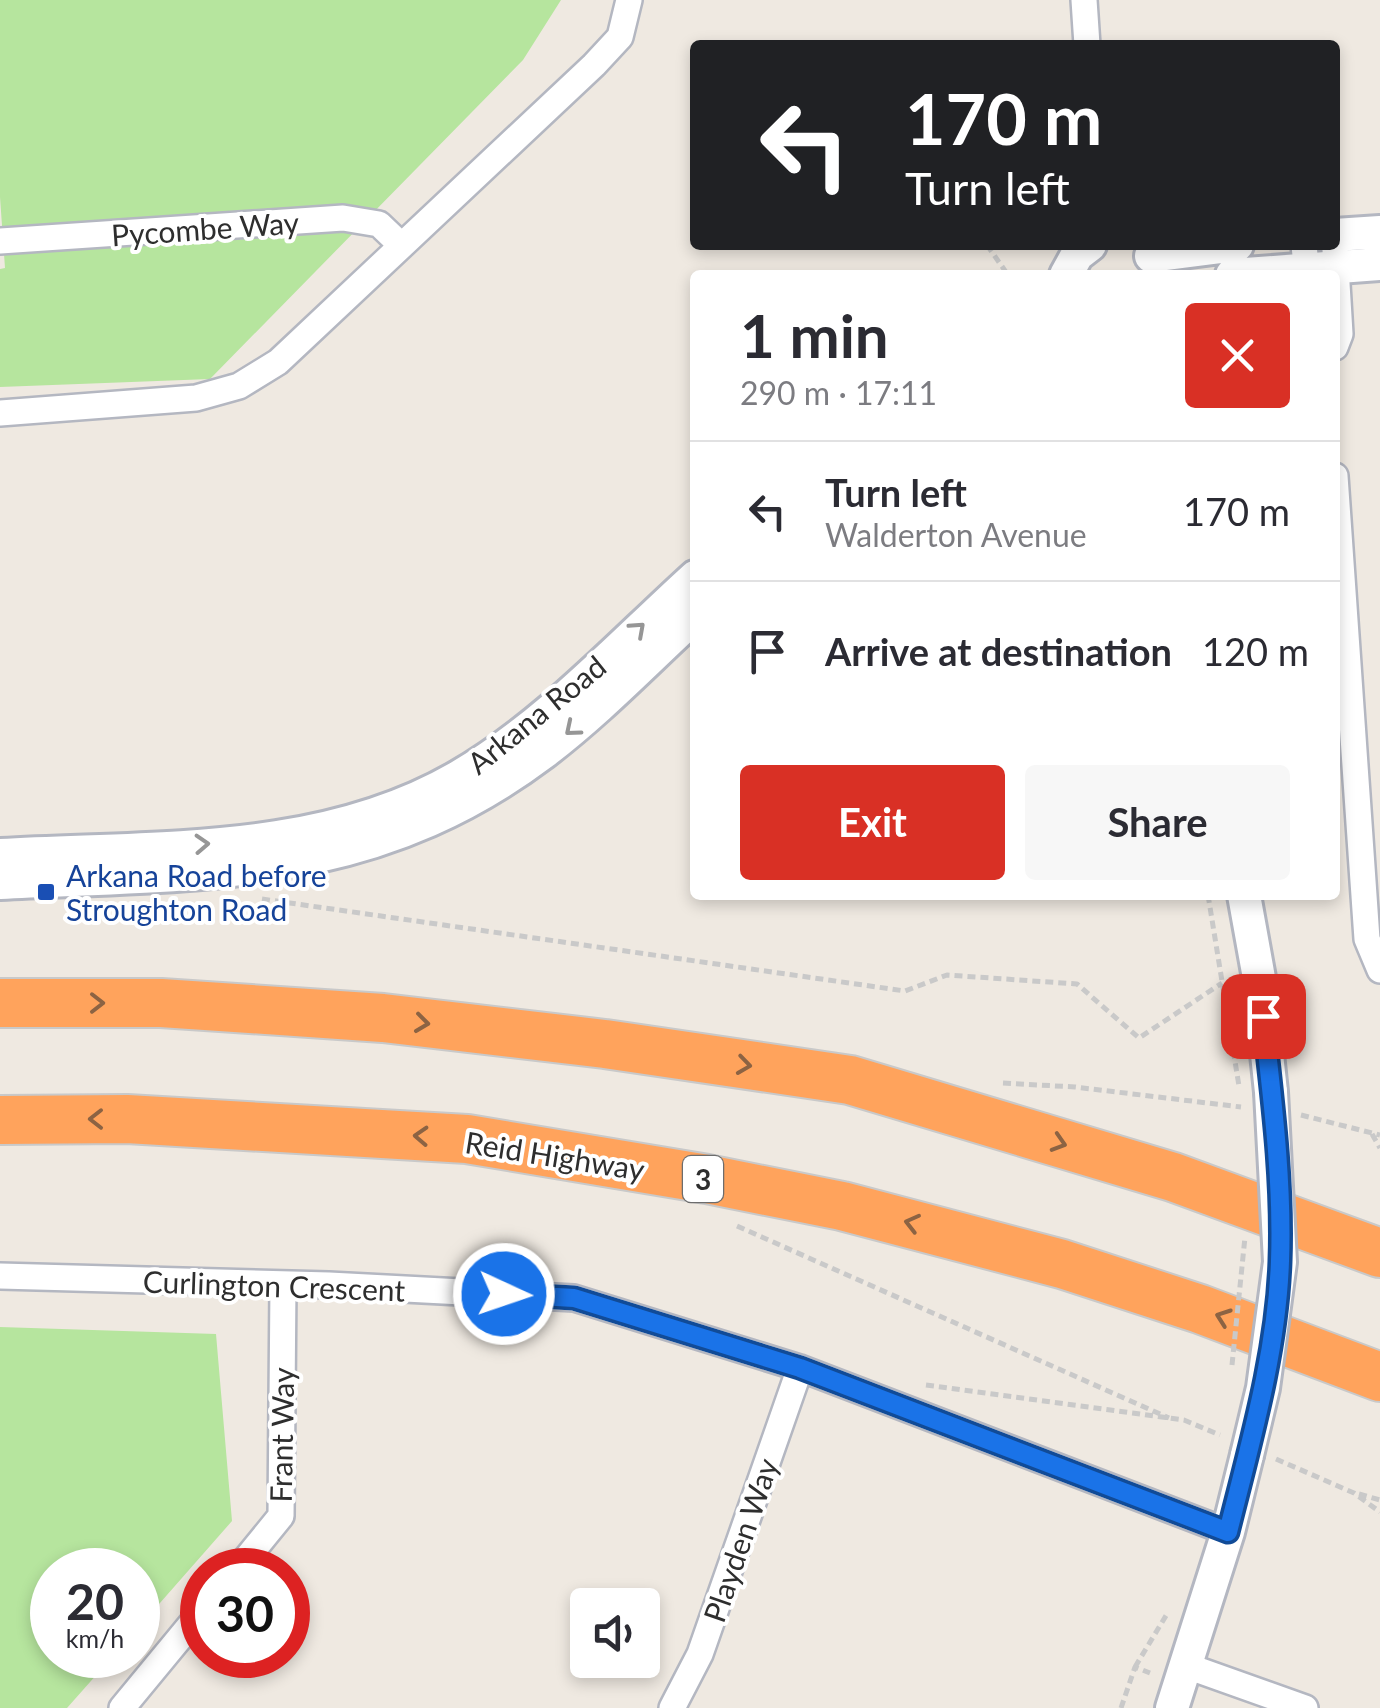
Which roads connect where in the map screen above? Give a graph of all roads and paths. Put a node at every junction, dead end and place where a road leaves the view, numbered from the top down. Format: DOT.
graph roads {
  1 [pos="630,0"];
  2 [pos="1084,0"];
  3 [pos="1087,40"];
  4 [pos="1380,232"];
  5 [pos="0,241"];
  6 [pos="401,245"];
  7 [pos="1340,248"];
  8 [pos="1084,250"];
  9 [pos="1203,250"];
  10 [pos="1320,256"];
  11 [pos="1149,258"];
  12 [pos="1380,264"];
  13 [pos="1069,270"];
  14 [pos="1255,270"];
  15 [pos="0,413"];
  16 [pos="1340,548"];
  17 [pos="690,581"];
  18 [pos="690,620"];
  19 [pos="0,855"];
  20 [pos="0,884"];
  21 [pos="259,899"];
  22 [pos="1209,900"];
  23 [pos="1245,900"];
  24 [pos="1380,970"];
  25 [pos="1222,983"];
  26 [pos="0,1003"];
  27 [pos="998,1083"];
  28 [pos="1272,1105"];
  29 [pos="0,1120"];
  30 [pos="1245,1120"];
  31 [pos="1372,1134"];
  32 [pos="1380,1135"];
  33 [pos="1380,1148"];
  34 [pos="732,1224"];
  35 [pos="1246,1224"];
  36 [pos="1380,1253"];
  37 [pos="0,1276"];
  38 [pos="283,1284"];
  39 [pos="800,1368"];
  40 [pos="1230,1377"];
  41 [pos="1380,1377"];
  42 [pos="887,1401"];
  43 [pos="1168,1418"];
  44 [pos="1220,1429"];
  45 [pos="1242,1450"];
  46 [pos="1354,1492"];
  47 [pos="1380,1500"];
  48 [pos="1380,1512"];
  49 [pos="1228,1532"];
  50 [pos="255,1548"];
  51 [pos="1174,1603"];
  52 [pos="180,1638"];
  53 [pos="1187,1666"];
  54 [pos="1136,1667"];
  55 [pos="122,1708"];
  56 [pos="672,1708"];
  57 [pos="1172,1708"];
  58 [pos="1305,1708"];
  1 -- 6 [label="street"];
  2 -- 3 [label="street"];
  4 -- 7 [label="street"];
  5 -- 6 [label="street, Pycombe Way"];
  6 -- 15 [label="street"];
  8 -- 13 [label="street"];
  9 -- 11 [label="street"];
  10 -- 12 [label="street"];
  10 -- 14 [label="street"];
  16 -- 24 [label="street"];
  19 -- 17 [label="street, Arkana Road, one-way"];
  18 -- 20 [label="street, Arkana Road, one-way"];
  21 -- 25 [label="path"];
  22 -- 25 [label="path"];
  23 -- 28 [label="street"];
  25 -- 30 [label="path, bridge"];
  26 -- 36 [label="highway, one-way"];
  27 -- 28 [label="path"];
  28 -- 31 [label="path"];
  28 -- 45 [label="street, bridge"];
  41 -- 29 [label="highway, Reid Highway / 3, one-way"];
  31 -- 32 [label="path"];
  31 -- 33 [label="path"];
  34 -- 43 [label="path"];
  35 -- 40 [label="path, bridge"];
  37 -- 38 [label="street, Curlington Crescent"];
  38 -- 39 [label="street, Curlington Crescent"];
  38 -- 50 [label="street, Frant Way"];
  39 -- 42 [label="street, Curlington Crescent"];
  39 -- 56 [label="street, Playden Way"];
  42 -- 43 [label="path"];
  42 -- 49 [label="street, Curlington Crescent"];
  43 -- 45 [label="path"];
  44 -- 45 [label="path"];
  45 -- 46 [label="path"];
  45 -- 49 [label="street"];
  46 -- 47 [label="path"];
  46 -- 48 [label="path"];
  49 -- 53 [label="street"];
  51 -- 54 [label="path"];
  52 -- 55 [label="street"];
  53 -- 57 [label="street"];
  53 -- 58 [label="street"];
}
